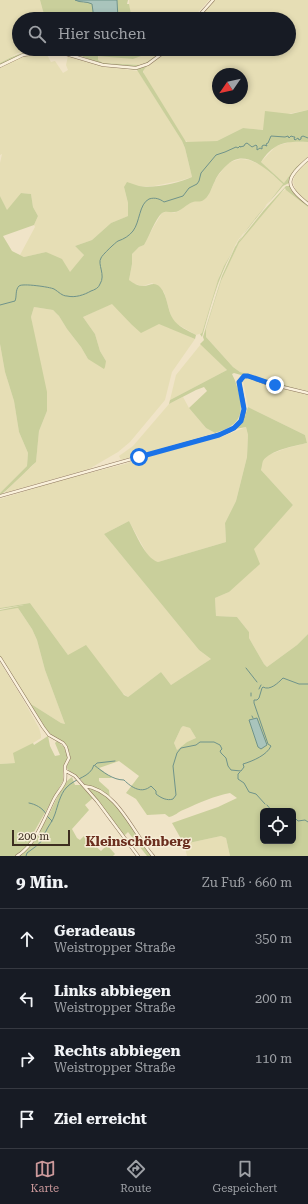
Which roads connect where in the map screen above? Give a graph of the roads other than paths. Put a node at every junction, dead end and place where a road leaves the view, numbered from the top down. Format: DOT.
graph roads {
  1 [pos="213,0"];
  2 [pos="202,12"];
  3 [pos="21,56"];
  4 [pos="73,56"];
  5 [pos="159,56"];
  6 [pos="0,66"];
  7 [pos="308,159"];
  8 [pos="308,204"];
  9 [pos="308,392"];
  10 [pos="0,496"];
  11 [pos="0,658"];
  12 [pos="66,771"];
  13 [pos="74,776"];
  14 [pos="65,780"];
  15 [pos="84,786"];
  16 [pos="17,856"];
  17 [pos="138,856"];
  18 [pos="152,856"];
  1 -- 2 [label="street"];
  3 -- 6 [label="street"];
  4 -- 5 [label="street"];
  7 -- 8 [label="street"];
  9 -- 10 [label="street"];
  11 -- 12 [label="street"];
  12 -- 13 [label="street"];
  12 -- 14 [label="street"];
  13 -- 14 [label="street"];
  13 -- 15 [label="street"];
  14 -- 16 [label="street"];
  15 -- 17 [label="street"];
  15 -- 18 [label="street"];
}
